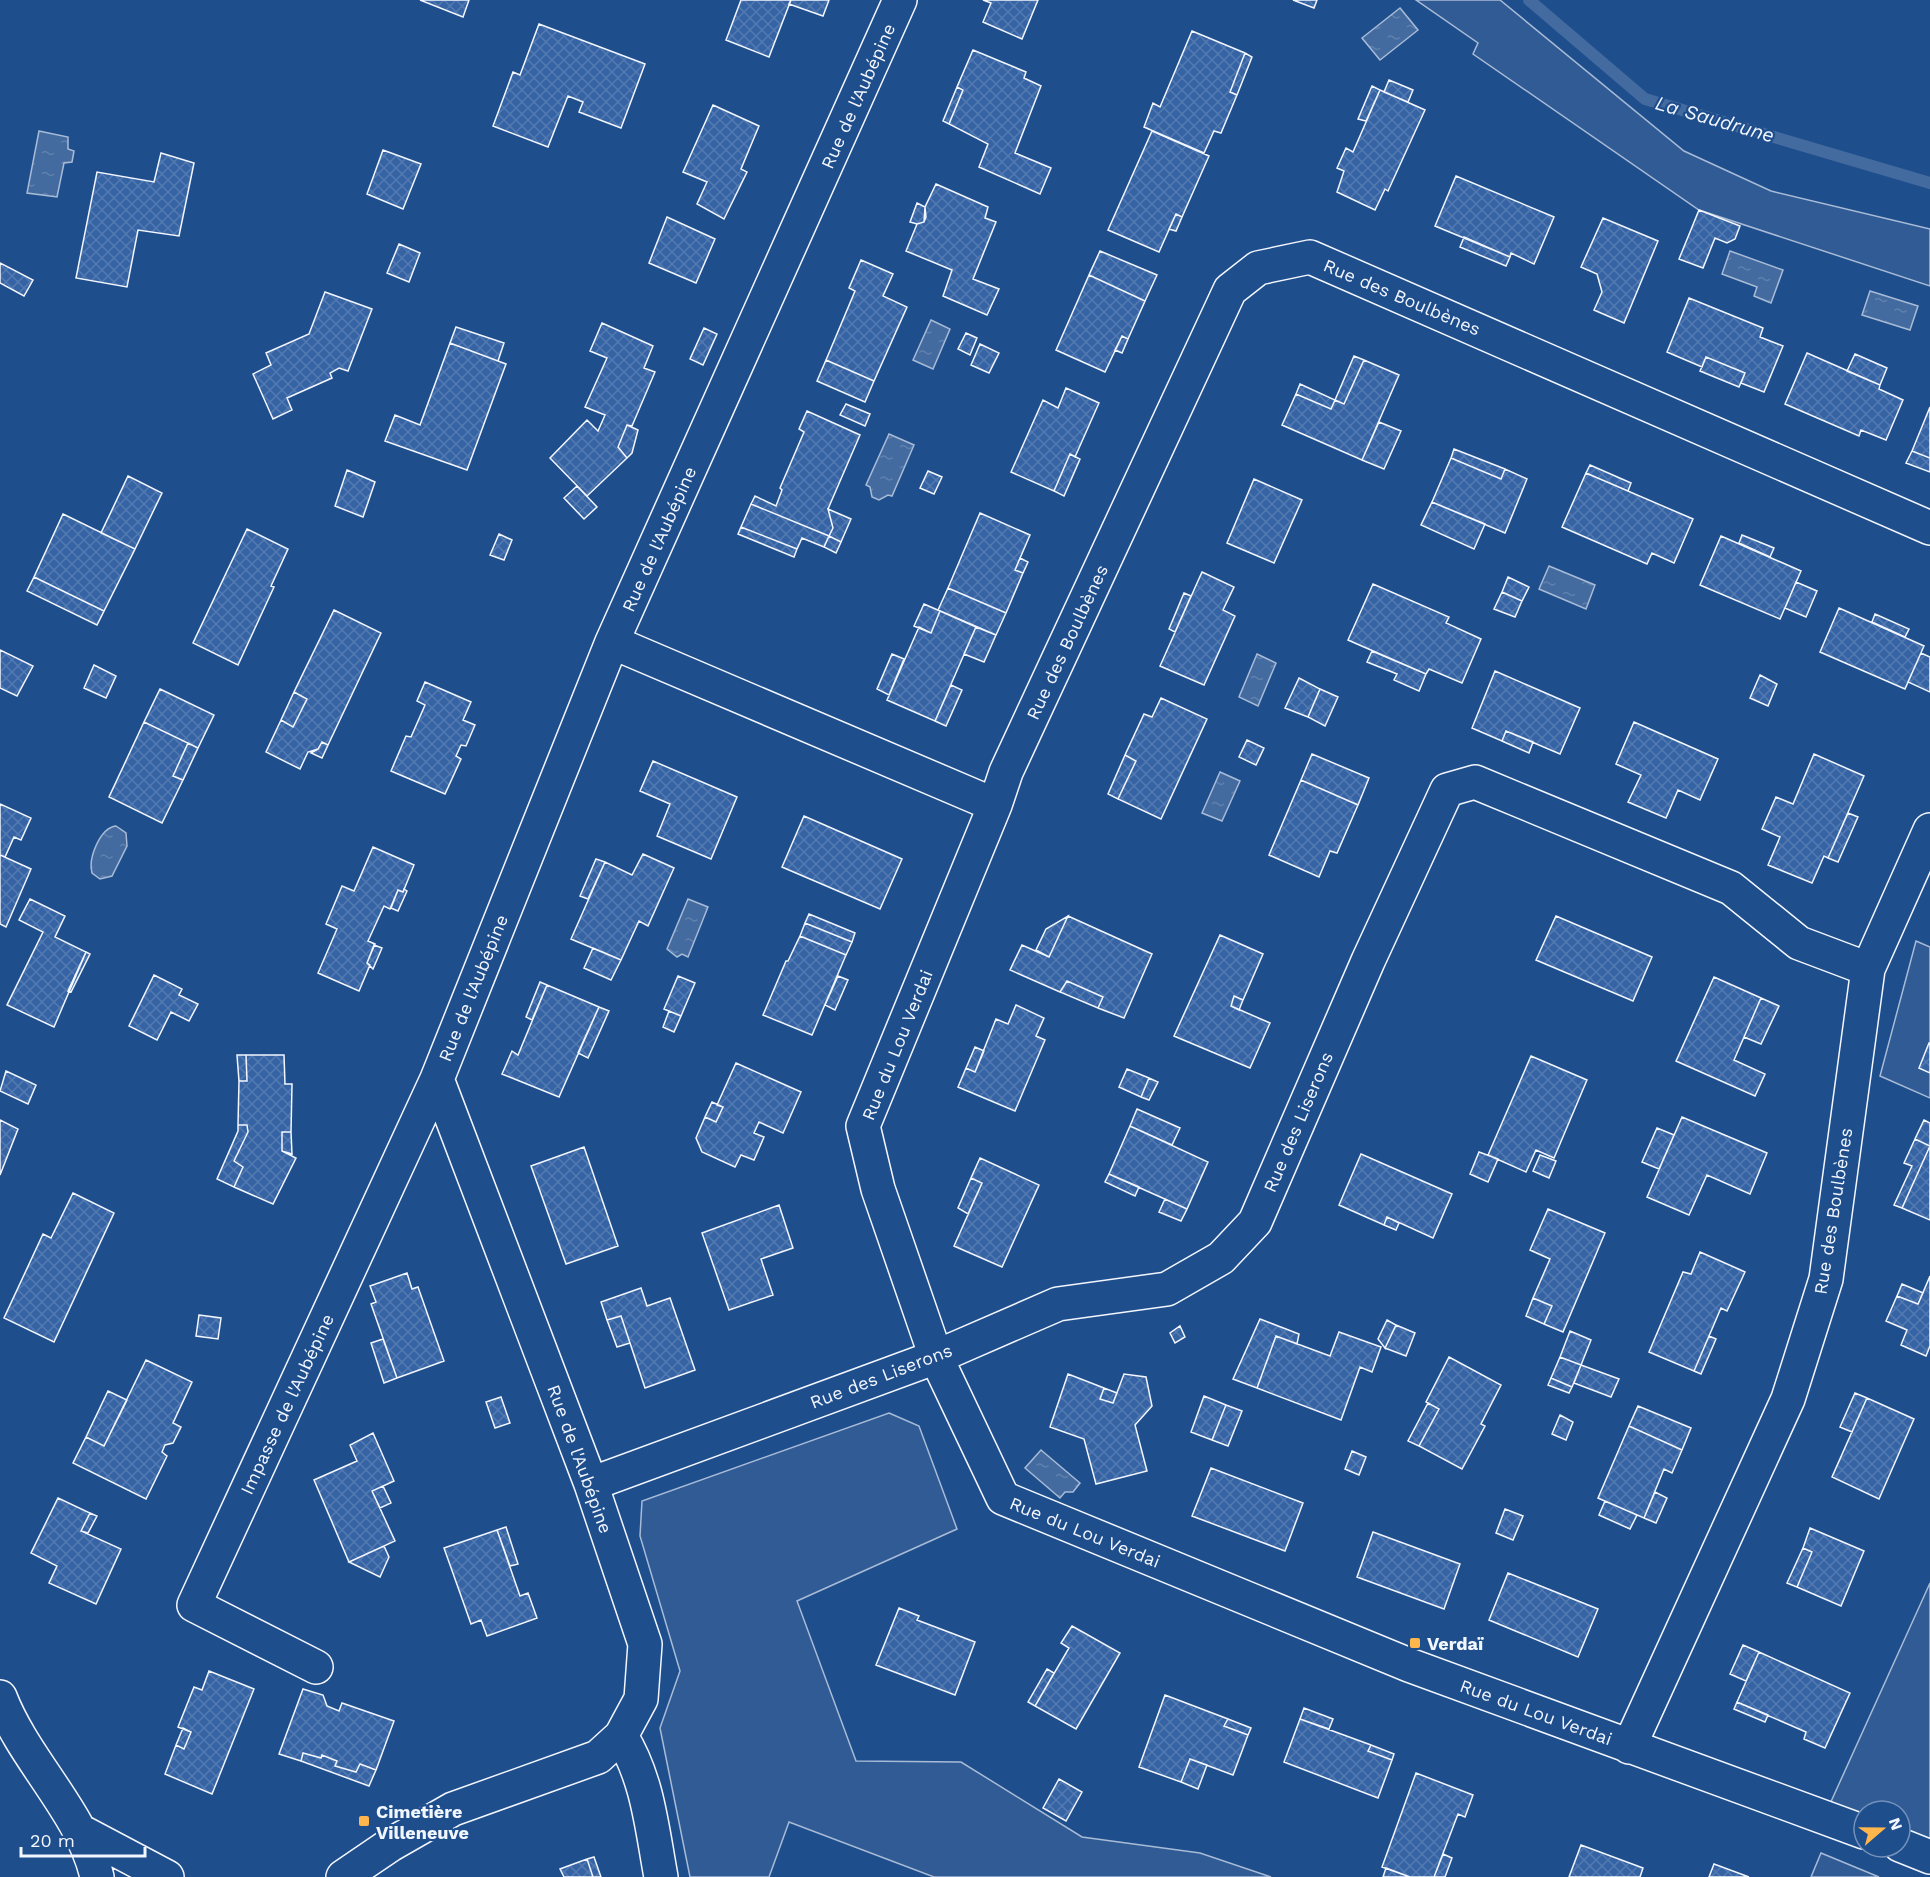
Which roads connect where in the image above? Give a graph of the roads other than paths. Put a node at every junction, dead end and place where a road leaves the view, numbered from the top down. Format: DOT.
graph roads {
  1 [pos="900,0"];
  2 [pos="1930,528"];
  3 [pos="612,642"];
  4 [pos="1006,772"];
  5 [pos="995,805"];
  6 [pos="1930,830"];
  7 [pos="1868,969"];
  8 [pos="437,1079"];
  9 [pos="936,1357"];
  10 [pos="591,1484"];
  11 [pos="315,1667"];
  12 [pos="0,1697"];
  13 [pos="621,1736"];
  14 [pos="1629,1747"];
  15 [pos="1852,1828"];
  16 [pos="82,1832"];
  17 [pos="97,1877"];
  18 [pos="167,1877"];
  19 [pos="343,1877"];
  20 [pos="661,1877"];
  1 -- 3 [label="street, Rue de l'Aubépine"];
  2 -- 4 [label="street, Rue des Boulbènes"];
  3 -- 5 [label="street"];
  3 -- 8 [label="street, Rue de l'Aubépine"];
  4 -- 5 [label="street, Rue du Lou Verdai"];
  5 -- 9 [label="street, Rue du Lou Verdai"];
  6 -- 7 [label="street, Rue des Boulbènes"];
  7 -- 9 [label="street, Rue des Liserons"];
  7 -- 14 [label="street, Rue des Boulbènes"];
  8 -- 10 [label="street, Rue de l'Aubépine"];
  8 -- 11 [label="street, Impasse de l'Aubépine"];
  9 -- 10 [label="street, Rue des Liserons"];
  9 -- 14 [label="street, Rue du Lou Verdai"];
  10 -- 13 [label="street, Rue de l'Aubépine"];
  12 -- 16 [label="street"];
  13 -- 19 [label="street, Rue de l'Aubépine"];
  13 -- 20 [label="street"];
  14 -- 15 [label="street, Rue du Lou Verdai"];
  16 -- 17 [label="street"];
  16 -- 18 [label="street"];
}
